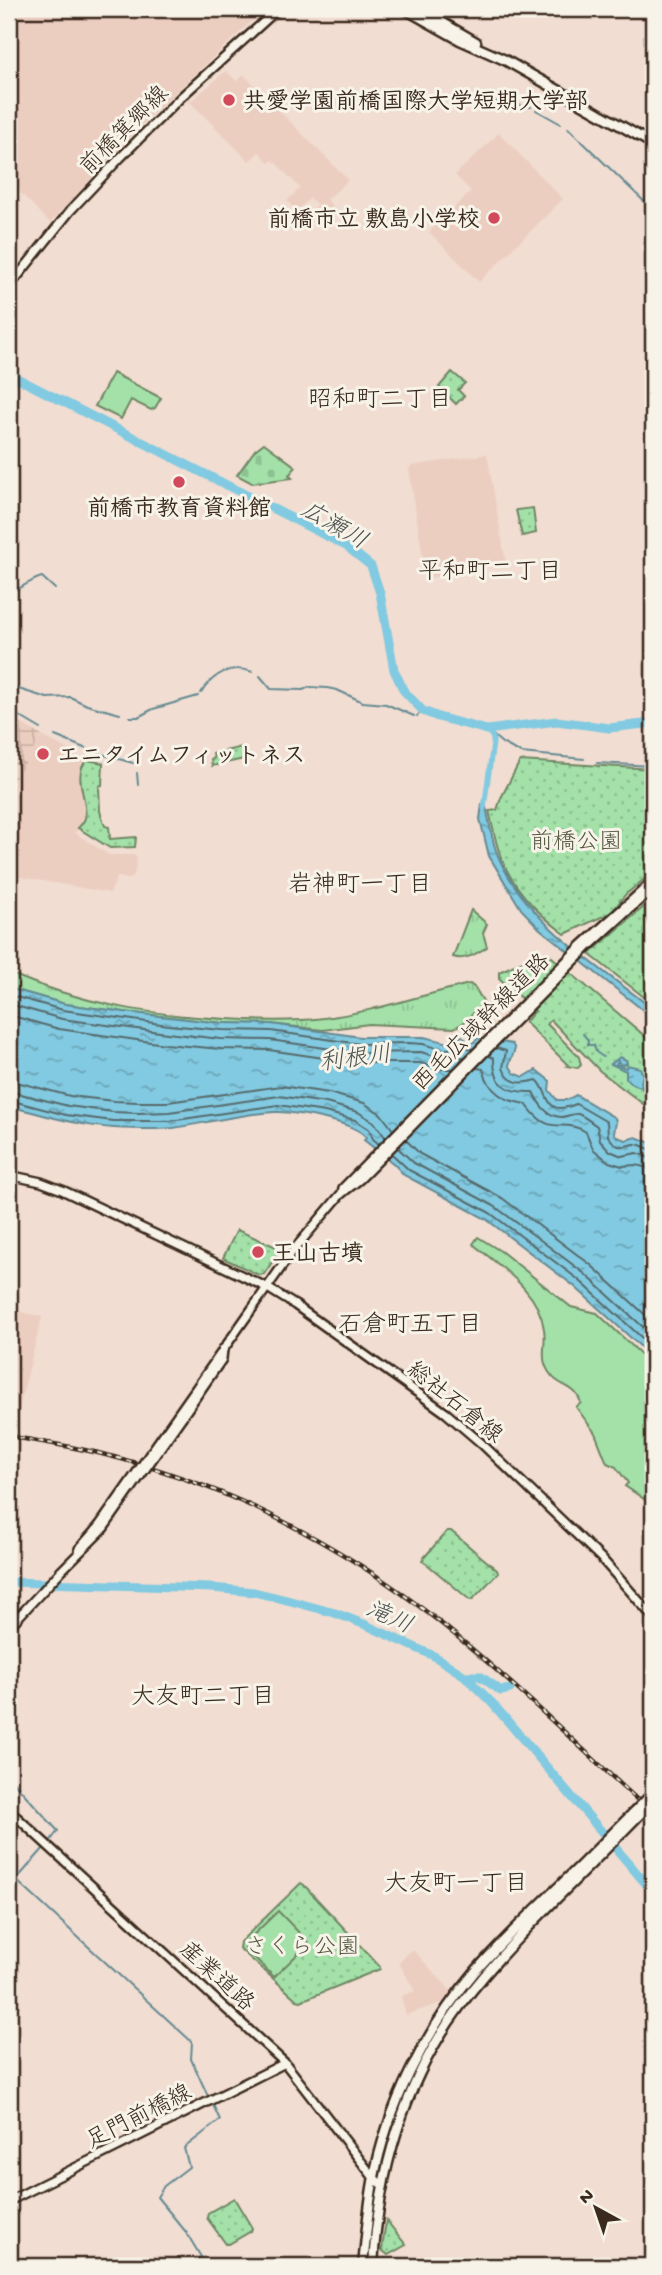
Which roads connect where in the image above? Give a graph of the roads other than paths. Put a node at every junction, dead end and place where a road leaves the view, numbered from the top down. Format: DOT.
graph roads {
  1 [pos="278,9"];
  2 [pos="405,9"];
  3 [pos="419,9"];
  4 [pos="499,57"];
  5 [pos="653,144"];
  6 [pos="9,288"];
  7 [pos="653,881"];
  8 [pos="653,888"];
  9 [pos="9,1175"];
  10 [pos="358,1177"];
  11 [pos="266,1287"];
  12 [pos="653,1617"];
  13 [pos="9,1628"];
  14 [pos="653,1796"];
  15 [pos="9,1810"];
  16 [pos="589,1862"];
  17 [pos="285,2063"];
  18 [pos="374,2178"];
  19 [pos="382,2185"];
  20 [pos="9,2201"];
  21 [pos="363,2266"];
  22 [pos="373,2266"];
  1 -- 6 [label="main road, 前橋箕郷線"];
  2 -- 4 [label="highway"];
  3 -- 4 [label="highway"];
  4 -- 5 [label="highway"];
  7 -- 10 [label="main road, 西毛広域幹線道路"];
  8 -- 10 [label="main road, 西毛広域幹線道路"];
  9 -- 11 [label="main road, 総社石倉線"];
  10 -- 11 [label="main road, 西毛広域幹線道路"];
  11 -- 12 [label="main road, 総社石倉線"];
  11 -- 13 [label="main road, 西毛広域幹線道路, bridge"];
  14 -- 16 [label="highway, bridge"];
  15 -- 17 [label="main road, 産業道路"];
  16 -- 18 [label="highway"];
  16 -- 19 [label="highway"];
  17 -- 18 [label="main road, 産業道路"];
  17 -- 20 [label="main road, 足門前橋線"];
  18 -- 19 [label="main road, 産業道路"];
  18 -- 21 [label="highway"];
  19 -- 22 [label="highway"];
}
